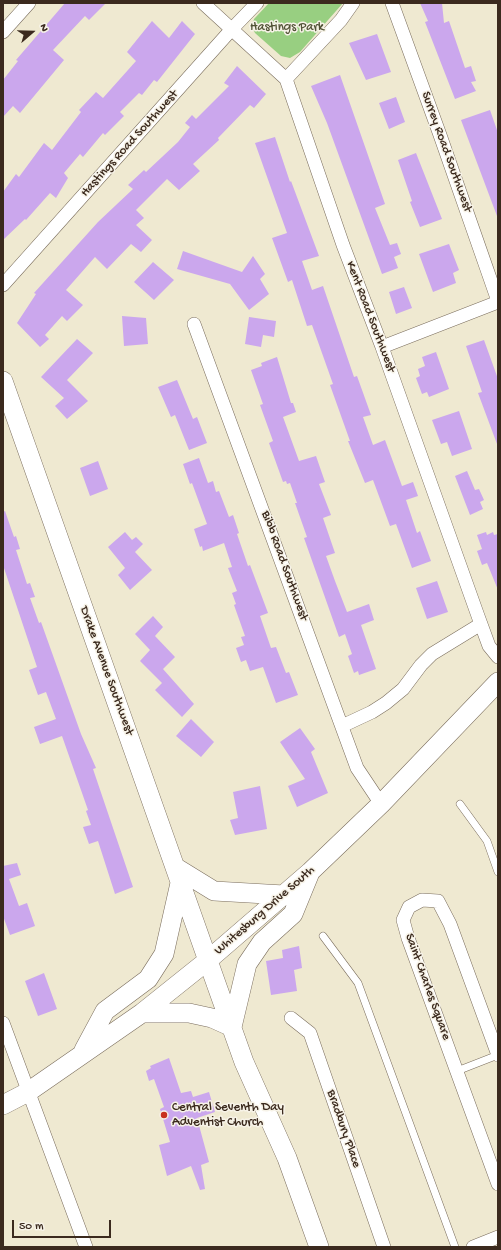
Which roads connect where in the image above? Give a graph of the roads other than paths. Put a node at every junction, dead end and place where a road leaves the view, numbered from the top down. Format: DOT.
graph roads {
  1 [pos="29,3"];
  2 [pos="203,3"];
  3 [pos="258,3"];
  4 [pos="353,3"];
  5 [pos="392,3"];
  6 [pos="231,30"];
  7 [pos="3,32"];
  8 [pos="286,79"];
  9 [pos="3,285"];
  10 [pos="498,301"];
  11 [pos="194,324"];
  12 [pos="382,347"];
  13 [pos="3,381"];
  14 [pos="481,624"];
  15 [pos="498,657"];
  16 [pos="498,682"];
  17 [pos="342,726"];
  18 [pos="381,804"];
  19 [pos="460,804"];
  20 [pos="310,872"];
  21 [pos="498,872"];
  22 [pos="178,875"];
  23 [pos="284,895"];
  24 [pos="322,936"];
  25 [pos="207,961"];
  26 [pos="142,1012"];
  27 [pos="291,1018"];
  28 [pos="3,1023"];
  29 [pos="232,1027"];
  30 [pos="82,1052"];
  31 [pos="498,1055"];
  32 [pos="457,1072"];
  33 [pos="28,1092"];
  34 [pos="3,1105"];
  35 [pos="498,1184"];
  36 [pos="498,1237"];
  37 [pos="86,1247"];
  38 [pos="320,1247"];
  39 [pos="384,1247"];
  40 [pos="455,1247"];
  41 [pos="473,1247"];
  1 -- 7 [label="street"];
  2 -- 6 [label="street, Kent Road Southwest"];
  3 -- 6 [label="street, Hastings Road Southwest"];
  4 -- 8 [label="street"];
  5 -- 10 [label="street, Surrey Road Southwest"];
  6 -- 8 [label="street, Kent Road Southwest"];
  6 -- 9 [label="street, Hastings Road Southwest"];
  8 -- 12 [label="street, Kent Road Southwest"];
  10 -- 12 [label="street"];
  11 -- 17 [label="street, Bibb Road Southwest"];
  12 -- 14 [label="street, Kent Road Southwest"];
  13 -- 22 [label="main road, Drake Avenue Southwest"];
  14 -- 15 [label="street, Kent Road Southwest"];
  14 -- 17 [label="street"];
  16 -- 18 [label="main road, Whitesburg Drive South"];
  17 -- 18 [label="street, Bibb Road Southwest"];
  18 -- 20 [label="main road, Whitesburg Drive South"];
  19 -- 21 [label="lane"];
  20 -- 23 [label="main road, Whitesburg Drive South"];
  20 -- 29 [label="main road"];
  22 -- 23 [label="main road"];
  22 -- 25 [label="main road, Drake Avenue Southwest"];
  22 -- 30 [label="main road"];
  23 -- 25 [label="main road, Whitesburg Drive South"];
  24 -- 40 [label="lane"];
  25 -- 26 [label="main road, Whitesburg Drive South"];
  25 -- 29 [label="main road, Drake Avenue Southwest"];
  26 -- 29 [label="main road"];
  26 -- 30 [label="main road, Whitesburg Drive South"];
  27 -- 39 [label="street, Bradbury Place"];
  28 -- 33 [label="street"];
  29 -- 38 [label="main road, Drake Avenue Southwest"];
  30 -- 33 [label="main road, Whitesburg Drive South"];
  31 -- 32 [label="lane"];
  31 -- 32 [label="street, Saint Charles Square"];
  32 -- 35 [label="street, Saint Charles Square"];
  33 -- 34 [label="main road, Whitesburg Drive South"];
  33 -- 37 [label="street"];
  36 -- 41 [label="street"];
}
